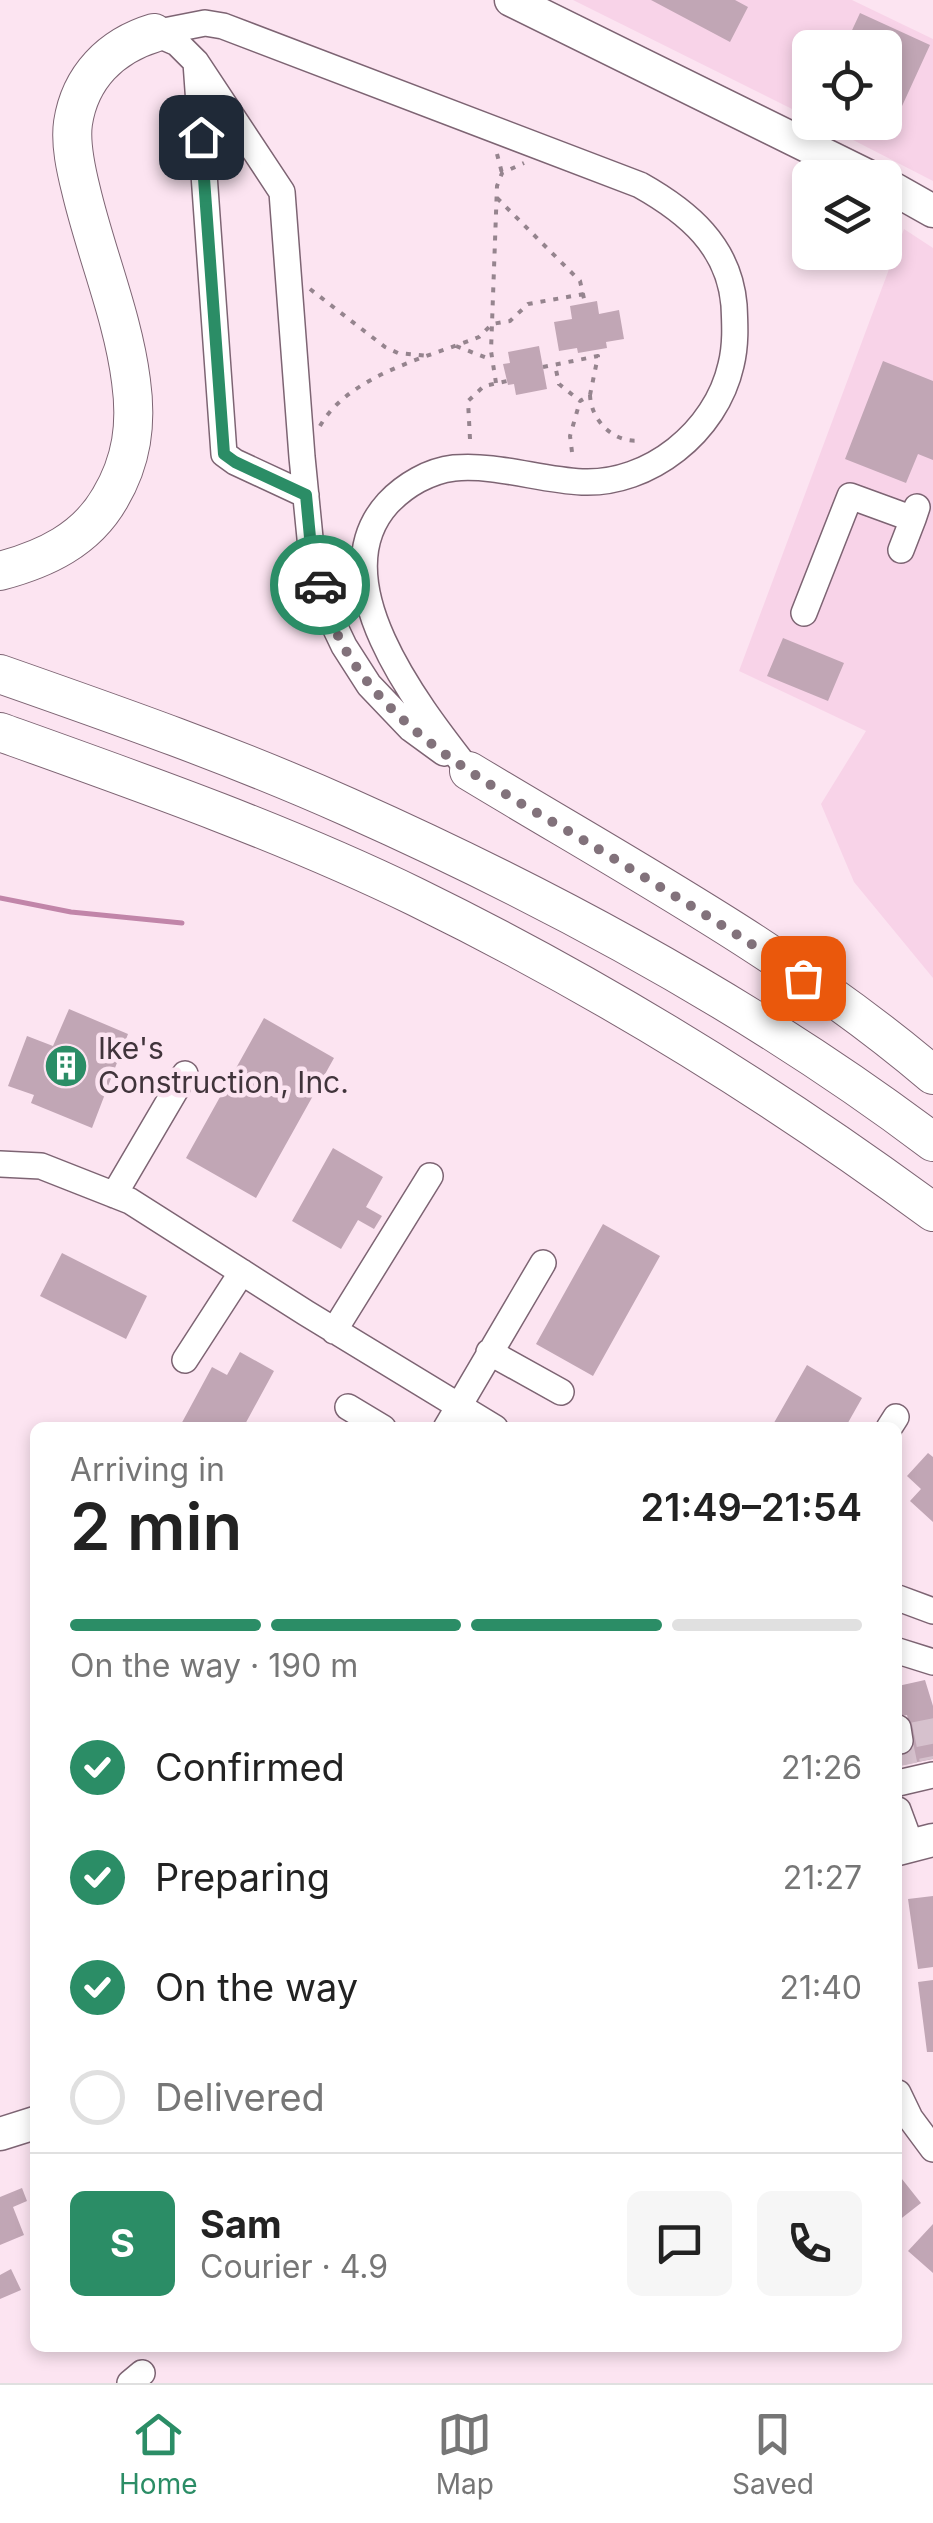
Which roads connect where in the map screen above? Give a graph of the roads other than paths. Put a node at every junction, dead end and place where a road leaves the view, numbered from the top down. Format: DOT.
graph roads {
  1 [pos="525,4"];
  2 [pos="154,33"];
  3 [pos="196,62"];
  4 [pos="836,160"];
  5 [pos="902,194"];
  6 [pos="933,211"];
  7 [pos="306,495"];
  8 [pos="901,550"];
  9 [pos="0,571"];
  10 [pos="804,614"];
  11 [pos="0,674"];
  12 [pos="0,732"];
  13 [pos="469,771"];
  14 [pos="185,1074"];
  15 [pos="933,1075"];
  16 [pos="933,1142"];
  17 [pos="0,1164"];
  18 [pos="430,1176"];
  19 [pos="114,1194"];
  20 [pos="933,1212"];
  21 [pos="543,1263"];
  22 [pos="242,1272"];
  23 [pos="334,1331"];
  24 [pos="488,1352"];
  25 [pos="185,1360"];
  26 [pos="562,1392"];
  27 [pos="348,1407"];
  28 [pos="452,1417"];
  29 [pos="373,1422"];
  30 [pos="902,1600"];
  31 [pos="933,1612"];
  32 [pos="902,1652"];
  33 [pos="933,1662"];
  34 [pos="902,1750"];
  35 [pos="933,1776"];
  36 [pos="902,1819"];
  37 [pos="914,1845"];
  38 [pos="902,2101"];
  39 [pos="30,2125"];
  40 [pos="0,2134"];
  41 [pos="933,2149"];
  1 -- 4 [label="main road"];
  2 -- 3 [label="street"];
  2 -- 9 [label="highway"];
  2 -- 13 [label="street"];
  3 -- 7 [label="street"];
  3 -- 7 [label="street"];
  5 -- 6 [label="main road"];
  7 -- 13 [label="street"];
  8 -- 10 [label="street"];
  11 -- 16 [label="highway"];
  12 -- 20 [label="highway"];
  13 -- 15 [label="highway"];
  14 -- 19 [label="street"];
  17 -- 19 [label="street"];
  18 -- 23 [label="street"];
  19 -- 22 [label="street"];
  21 -- 24 [label="street"];
  22 -- 23 [label="street"];
  22 -- 25 [label="street"];
  23 -- 28 [label="street"];
  24 -- 26 [label="street"];
  24 -- 28 [label="street"];
  27 -- 29 [label="street"];
  30 -- 31 [label="street"];
  32 -- 33 [label="street"];
  34 -- 35 [label="street"];
  36 -- 37 [label="street"];
  38 -- 41 [label="street"];
  39 -- 40 [label="main road"];
}
